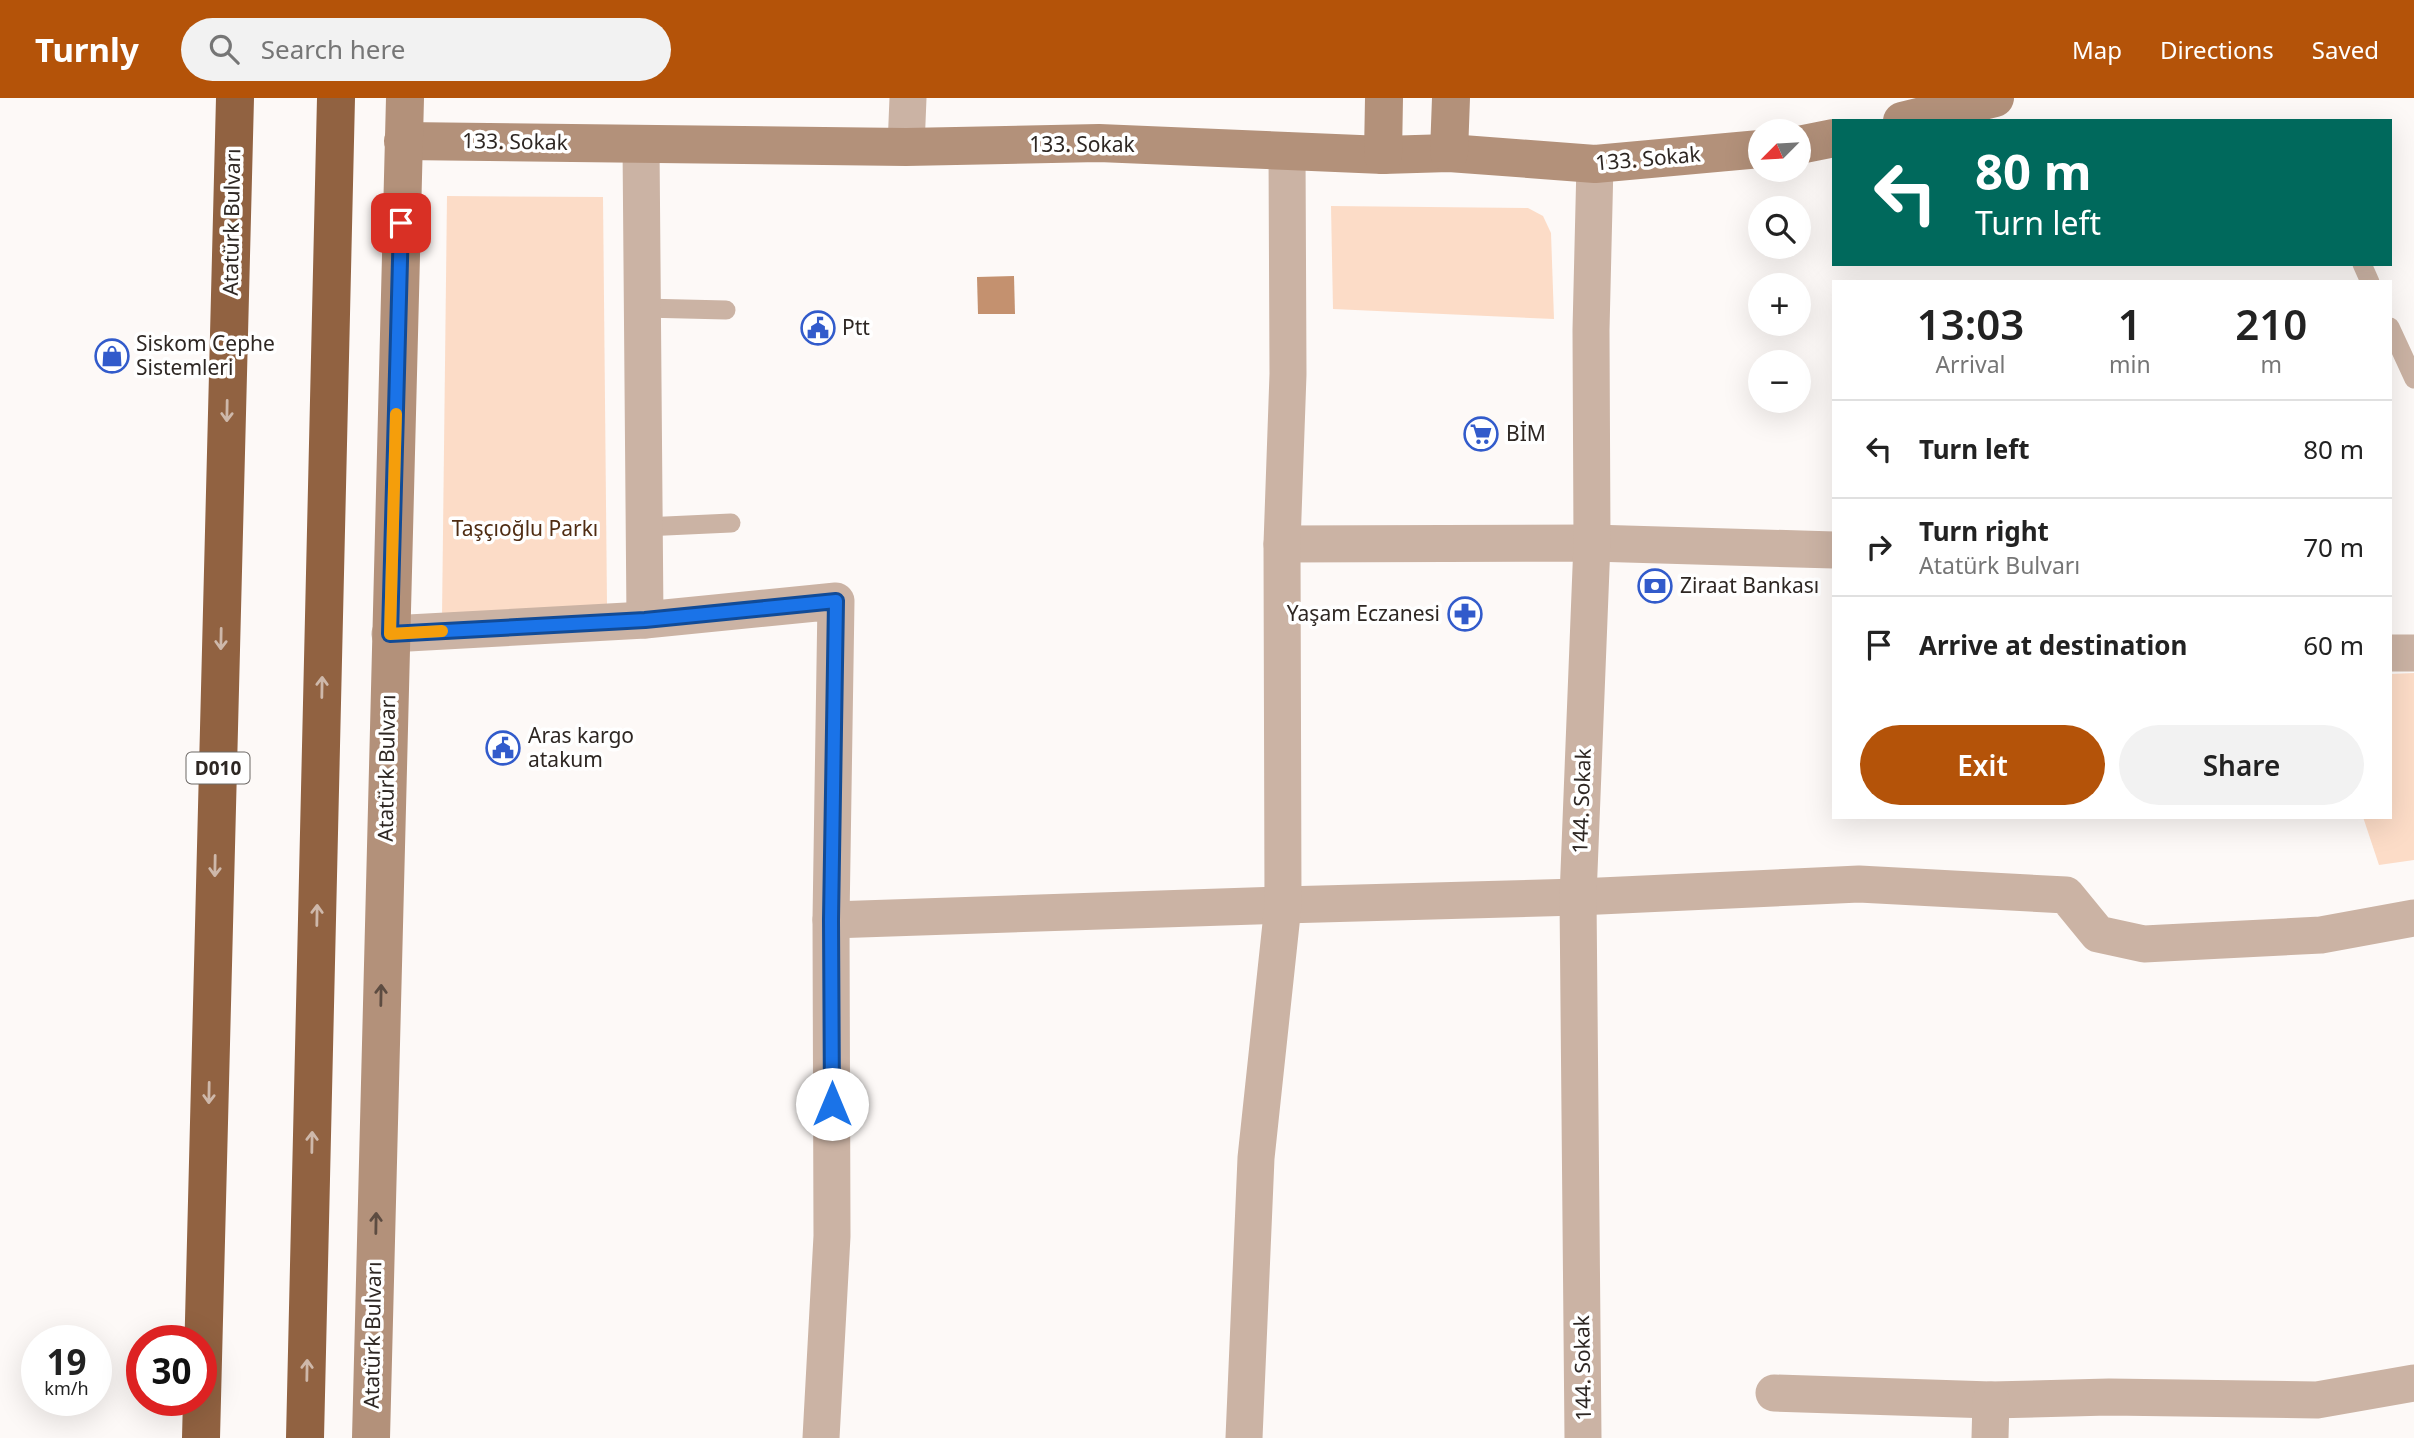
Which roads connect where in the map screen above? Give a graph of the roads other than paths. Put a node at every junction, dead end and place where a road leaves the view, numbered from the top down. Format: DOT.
graph roads {
  1 [pos="235,98"];
  2 [pos="336,98"];
  3 [pos="405,98"];
  4 [pos="908,98"];
  5 [pos="1384,98"];
  6 [pos="1451,98"];
  7 [pos="1994,98"];
  8 [pos="1910,119"];
  9 [pos="1832,138"];
  10 [pos="403,141"];
  11 [pos="1811,143"];
  12 [pos="641,144"];
  13 [pos="906,147"];
  14 [pos="1748,150"];
  15 [pos="1287,151"];
  16 [pos="1450,153"];
  17 [pos="1383,155"];
  18 [pos="1595,164"];
  19 [pos="643,308"];
  20 [pos="726,310"];
  21 [pos="2392,331"];
  22 [pos="2414,379"];
  23 [pos="731,523"];
  24 [pos="644,527"];
  25 [pos="1592,543"];
  26 [pos="1282,544"];
  27 [pos="1832,550"];
  28 [pos="645,620"];
  29 [pos="390,634"];
  30 [pos="2392,653"];
  31 [pos="2414,653"];
  32 [pos="1578,897"];
  33 [pos="1283,905"];
  34 [pos="2414,918"];
  35 [pos="831,920"];
  36 [pos="2414,1383"];
  37 [pos="1774,1393"];
  38 [pos="1991,1400"];
  39 [pos="201,1438"];
  40 [pos="305,1438"];
  41 [pos="370,1438"];
  42 [pos="821,1438"];
  43 [pos="1244,1438"];
  44 [pos="1583,1438"];
  45 [pos="1990,1438"];
  1 -- 39 [label="highway, Atatürk Bulvarı / D010, one-way"];
  40 -- 2 [label="highway, one-way"];
  3 -- 10 [label="street, Atatürk Bulvarı"];
  4 -- 13 [label="street"];
  5 -- 17 [label="street"];
  6 -- 16 [label="street"];
  7 -- 8 [label="street"];
  9 -- 11 [label="street"];
  10 -- 12 [label="street, 133. Sokak"];
  10 -- 29 [label="street, Atatürk Bulvarı"];
  12 -- 13 [label="street, 133. Sokak"];
  12 -- 19 [label="street"];
  13 -- 15 [label="street, 133. Sokak"];
  14 -- 18 [label="street, 133. Sokak"];
  15 -- 17 [label="street, 133. Sokak"];
  15 -- 26 [label="street"];
  16 -- 17 [label="street, 133. Sokak"];
  16 -- 18 [label="street, 133. Sokak"];
  18 -- 25 [label="street, 144. Sokak"];
  19 -- 20 [label="lane"];
  19 -- 24 [label="street"];
  21 -- 22 [label="lane"];
  23 -- 24 [label="lane"];
  24 -- 28 [label="street"];
  25 -- 26 [label="street"];
  25 -- 27 [label="street"];
  25 -- 32 [label="street, 144. Sokak"];
  26 -- 33 [label="street"];
  28 -- 29 [label="street"];
  28 -- 35 [label="street"];
  41 -- 29 [label="street, Atatürk Bulvarı, one-way"];
  30 -- 31 [label="street"];
  32 -- 33 [label="street"];
  32 -- 34 [label="street"];
  32 -- 44 [label="street, 144. Sokak"];
  33 -- 35 [label="street"];
  33 -- 43 [label="street"];
  35 -- 42 [label="street"];
  36 -- 38 [label="street"];
  37 -- 38 [label="street"];
  38 -- 45 [label="street"];
}
